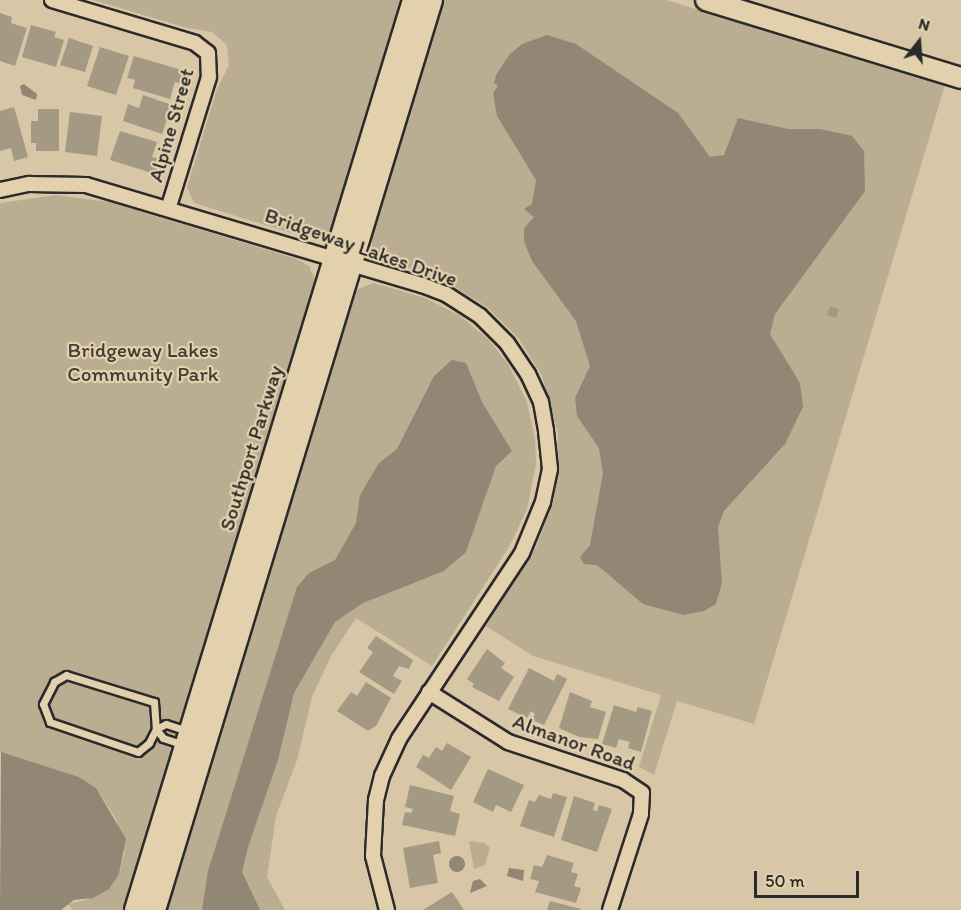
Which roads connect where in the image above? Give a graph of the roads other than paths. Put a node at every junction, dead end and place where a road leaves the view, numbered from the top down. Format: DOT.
graph roads {
  1 [pos="52,0"];
  2 [pos="413,0"];
  3 [pos="432,0"];
  4 [pos="706,0"];
  5 [pos="961,78"];
  6 [pos="0,190"];
  7 [pos="169,206"];
  8 [pos="344,261"];
  9 [pos="429,692"];
  10 [pos="156,729"];
  11 [pos="197,741"];
  12 [pos="135,910"];
  13 [pos="155,910"];
  14 [pos="387,910"];
  15 [pos="610,910"];
  1 -- 7 [label="street, Alpine Street"];
  2 -- 8 [label="street, Southport Parkway"];
  3 -- 8 [label="street, Southport Parkway"];
  4 -- 5 [label="street"];
  6 -- 7 [label="street, Bridgeway Lakes Drive"];
  7 -- 8 [label="street, Bridgeway Lakes Drive"];
  8 -- 9 [label="street, Bridgeway Lakes Drive"];
  8 -- 11 [label="street, Southport Parkway"];
  9 -- 14 [label="street, Bridgeway Lakes Drive"];
  9 -- 15 [label="street, Almanor Road"];
  10 -- 10 [label="lane"];
  10 -- 11 [label="lane"];
  10 -- 11 [label="lane"];
  11 -- 12 [label="street, Southport Parkway"];
  11 -- 13 [label="street, Southport Parkway"];
}
